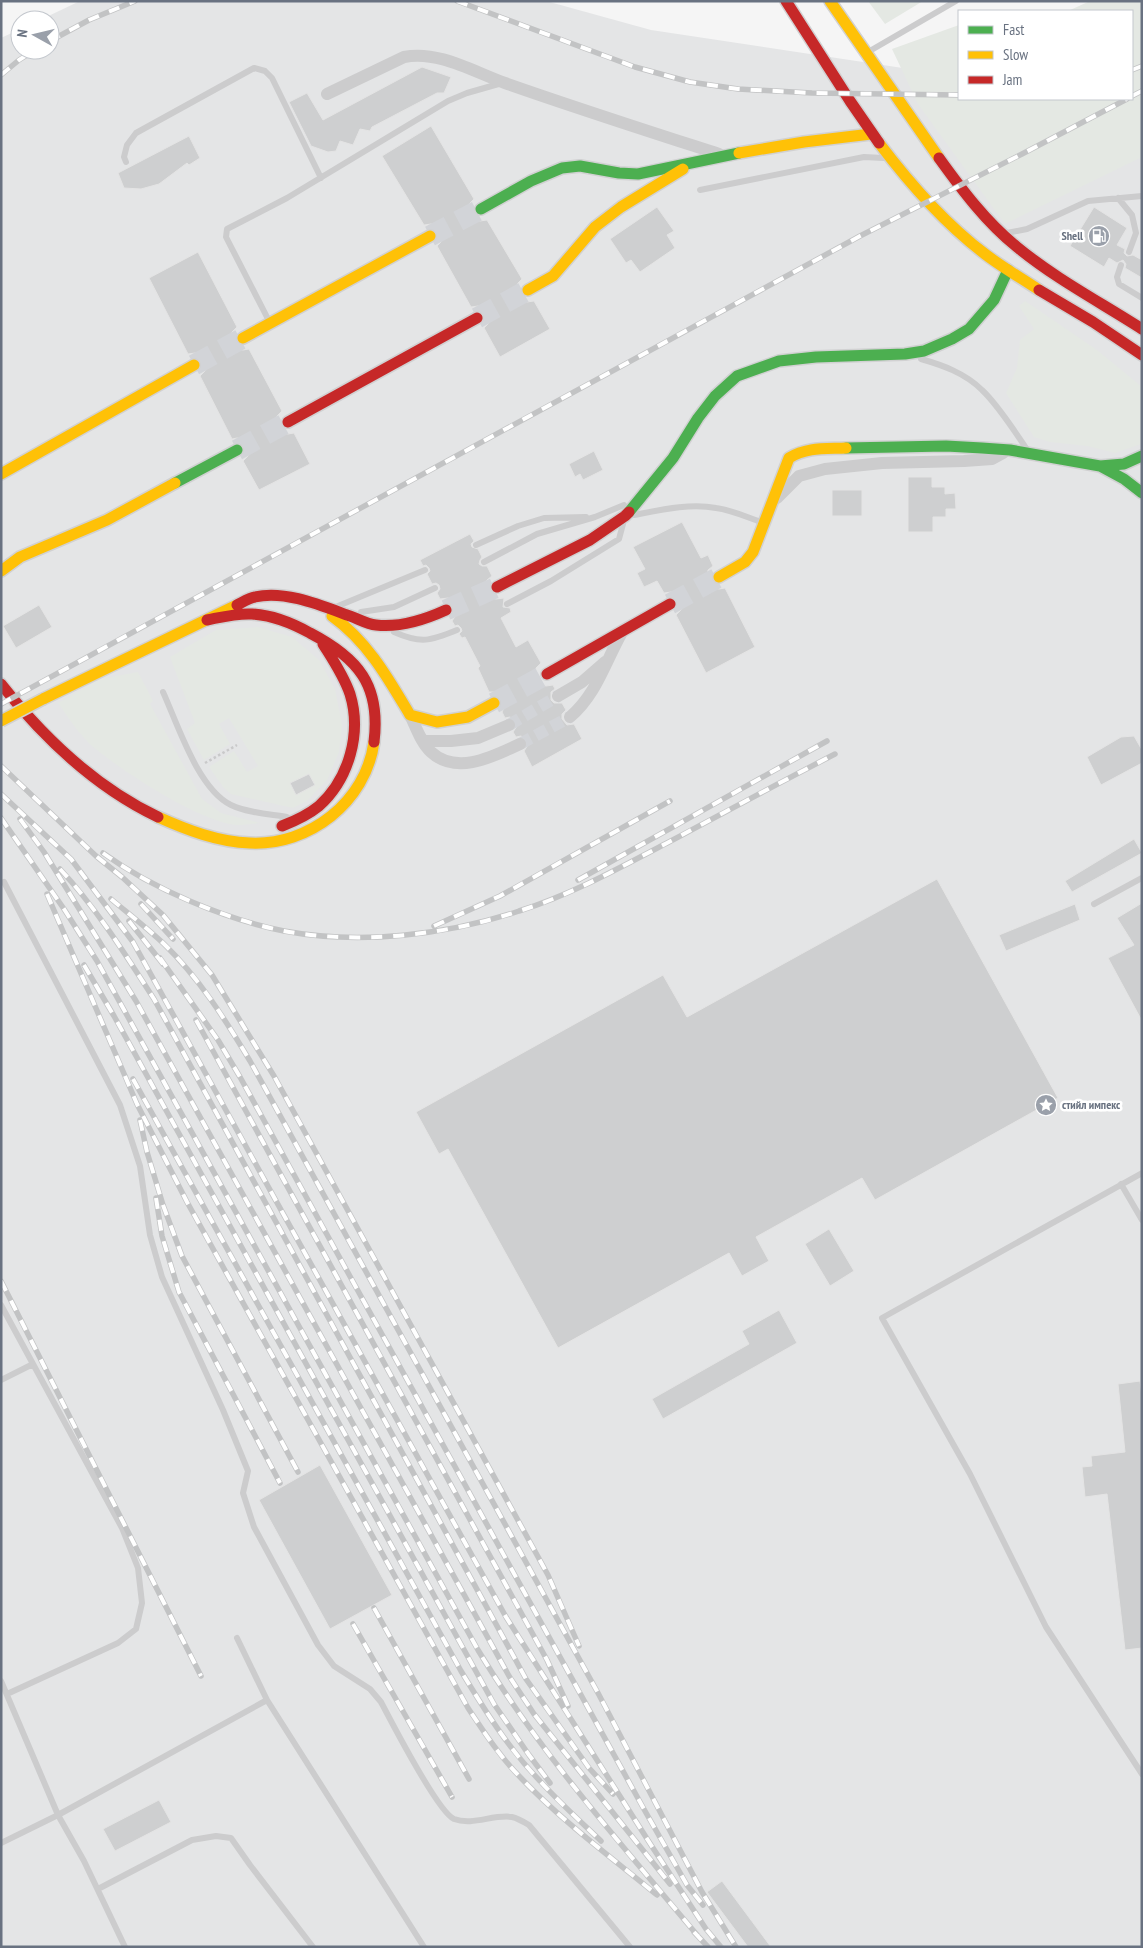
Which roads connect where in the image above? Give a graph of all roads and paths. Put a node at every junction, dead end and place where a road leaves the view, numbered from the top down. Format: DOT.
graph roads {
  1 [pos="786,1"];
  2 [pos="830,1"];
  3 [pos="956,1"];
  4 [pos="867,53"];
  5 [pos="504,83"];
  6 [pos="326,94"];
  7 [pos="871,134"];
  8 [pos="726,156"];
  9 [pos="889,158"];
  10 [pos="126,162"];
  11 [pos="696,162"];
  12 [pos="321,178"];
  13 [pos="700,190"];
  14 [pos="1142,196"];
  15 [pos="1118,198"];
  16 [pos="480,209"];
  17 [pos="1002,234"];
  18 [pos="430,236"];
  19 [pos="1129,252"];
  20 [pos="1121,265"];
  21 [pos="1008,270"];
  22 [pos="528,290"];
  23 [pos="1142,298"];
  24 [pos="477,318"];
  25 [pos="271,323"];
  26 [pos="1142,329"];
  27 [pos="243,338"];
  28 [pos="905,354"];
  29 [pos="1142,355"];
  30 [pos="194,365"];
  31 [pos="288,422"];
  32 [pos="238,450"];
  33 [pos="1010,450"];
  34 [pos="1029,453"];
  35 [pos="1142,456"];
  36 [pos="1100,466"];
  37 [pos="1,474"];
  38 [pos="644,492"];
  39 [pos="1142,493"];
  40 [pos="773,501"];
  41 [pos="624,516"];
  42 [pos="595,517"];
  43 [pos="765,523"];
  44 [pos="476,545"];
  45 [pos="484,562"];
  46 [pos="1,570"];
  47 [pos="425,570"];
  48 [pos="719,577"];
  49 [pos="497,587"];
  50 [pos="435,588"];
  51 [pos="308,601"];
  52 [pos="507,604"];
  53 [pos="670,604"];
  54 [pos="330,609"];
  55 [pos="446,610"];
  56 [pos="344,614"];
  57 [pos="207,620"];
  58 [pos="376,625"];
  59 [pos="457,630"];
  60 [pos="624,630"];
  61 [pos="319,638"];
  62 [pos="607,660"];
  63 [pos="547,674"];
  64 [pos="1,684"];
  65 [pos="163,692"];
  66 [pos="558,696"];
  67 [pos="494,703"];
  68 [pos="410,715"];
  69 [pos="570,717"];
  70 [pos="1,721"];
  71 [pos="509,725"];
  72 [pos="423,741"];
  73 [pos="520,744"];
  74 [pos="237,745"];
  75 [pos="197,767"];
  76 [pos="299,820"];
  77 [pos="189,829"];
  78 [pos="1142,878"];
  79 [pos="4,882"];
  80 [pos="1094,904"];
  81 [pos="1142,1173"];
  82 [pos="1120,1184"];
  83 [pos="1142,1220"];
  84 [pos="1,1305"];
  85 [pos="33,1364"];
  86 [pos="1,1380"];
  87 [pos="237,1638"];
  88 [pos="1,1681"];
  89 [pos="7,1694"];
  90 [pos="267,1700"];
  91 [pos="1142,1774"];
  92 [pos="58,1816"];
  93 [pos="1,1843"];
  94 [pos="98,1889"];
  95 [pos="125,1947"];
  96 [pos="314,1947"];
  97 [pos="424,1947"];
  98 [pos="630,1947"];
  1 -- 7 [label="highway"];
  2 -- 4 [label="highway"];
  3 -- 4 [label="lane"];
  4 -- 17 [label="highway"];
  5 -- 6 [label="street"];
  5 -- 8 [label="street"];
  5 -- 12 [label="lane"];
  7 -- 8 [label="highway"];
  7 -- 9 [label="highway"];
  8 -- 11 [label="highway"];
  9 -- 13 [label="lane"];
  9 -- 21 [label="highway"];
  10 -- 12 [label="lane"];
  11 -- 16 [label="highway"];
  11 -- 22 [label="highway"];
  12 -- 25 [label="lane"];
  14 -- 15 [label="lane"];
  15 -- 17 [label="lane"];
  15 -- 19 [label="lane"];
  17 -- 26 [label="highway"];
  18 -- 25 [label="highway"];
  20 -- 23 [label="lane"];
  21 -- 28 [label="highway"];
  21 -- 29 [label="highway"];
  24 -- 31 [label="highway"];
  25 -- 27 [label="highway"];
  28 -- 34 [label="lane"];
  28 -- 38 [label="highway"];
  30 -- 37 [label="highway"];
  32 -- 46 [label="highway"];
  33 -- 34 [label="highway"];
  33 -- 40 [label="street"];
  33 -- 40 [label="highway"];
  34 -- 36 [label="highway"];
  35 -- 36 [label="highway"];
  36 -- 39 [label="highway"];
  38 -- 41 [label="highway"];
  38 -- 42 [label="lane"];
  40 -- 43 [label="highway"];
  41 -- 43 [label="lane"];
  41 -- 49 [label="highway"];
  41 -- 52 [label="lane"];
  42 -- 44 [label="lane"];
  42 -- 45 [label="lane"];
  43 -- 48 [label="highway"];
  47 -- 54 [label="lane"];
  50 -- 56 [label="lane"];
  51 -- 54 [label="highway"];
  51 -- 57 [label="highway"];
  51 -- 68 [label="highway"];
  53 -- 60 [label="highway"];
  54 -- 56 [label="highway"];
  55 -- 58 [label="highway"];
  56 -- 58 [label="highway"];
  57 -- 61 [label="highway"];
  57 -- 70 [label="highway, bridge"];
  58 -- 59 [label="lane"];
  60 -- 62 [label="street"];
  60 -- 63 [label="highway"];
  61 -- 76 [label="highway"];
  61 -- 77 [label="highway"];
  62 -- 66 [label="street"];
  62 -- 69 [label="street"];
  64 -- 77 [label="highway"];
  65 -- 75 [label="lane"];
  67 -- 68 [label="highway"];
  68 -- 72 [label="street"];
  71 -- 72 [label="street"];
  72 -- 73 [label="street"];
  74 -- 75 [label="path"];
  75 -- 76 [label="lane"];
  76 -- 77 [label="highway"];
  78 -- 80 [label="lane"];
  79 -- 98 [label="lane"];
  81 -- 82 [label="lane"];
  82 -- 83 [label="lane"];
  82 -- 91 [label="lane"];
  84 -- 85 [label="lane"];
  85 -- 86 [label="lane"];
  85 -- 89 [label="lane"];
  87 -- 90 [label="lane"];
  88 -- 89 [label="lane"];
  89 -- 92 [label="lane"];
  90 -- 92 [label="lane"];
  90 -- 97 [label="lane"];
  92 -- 93 [label="lane"];
  92 -- 94 [label="lane"];
  94 -- 95 [label="lane"];
  94 -- 96 [label="lane"];
}
